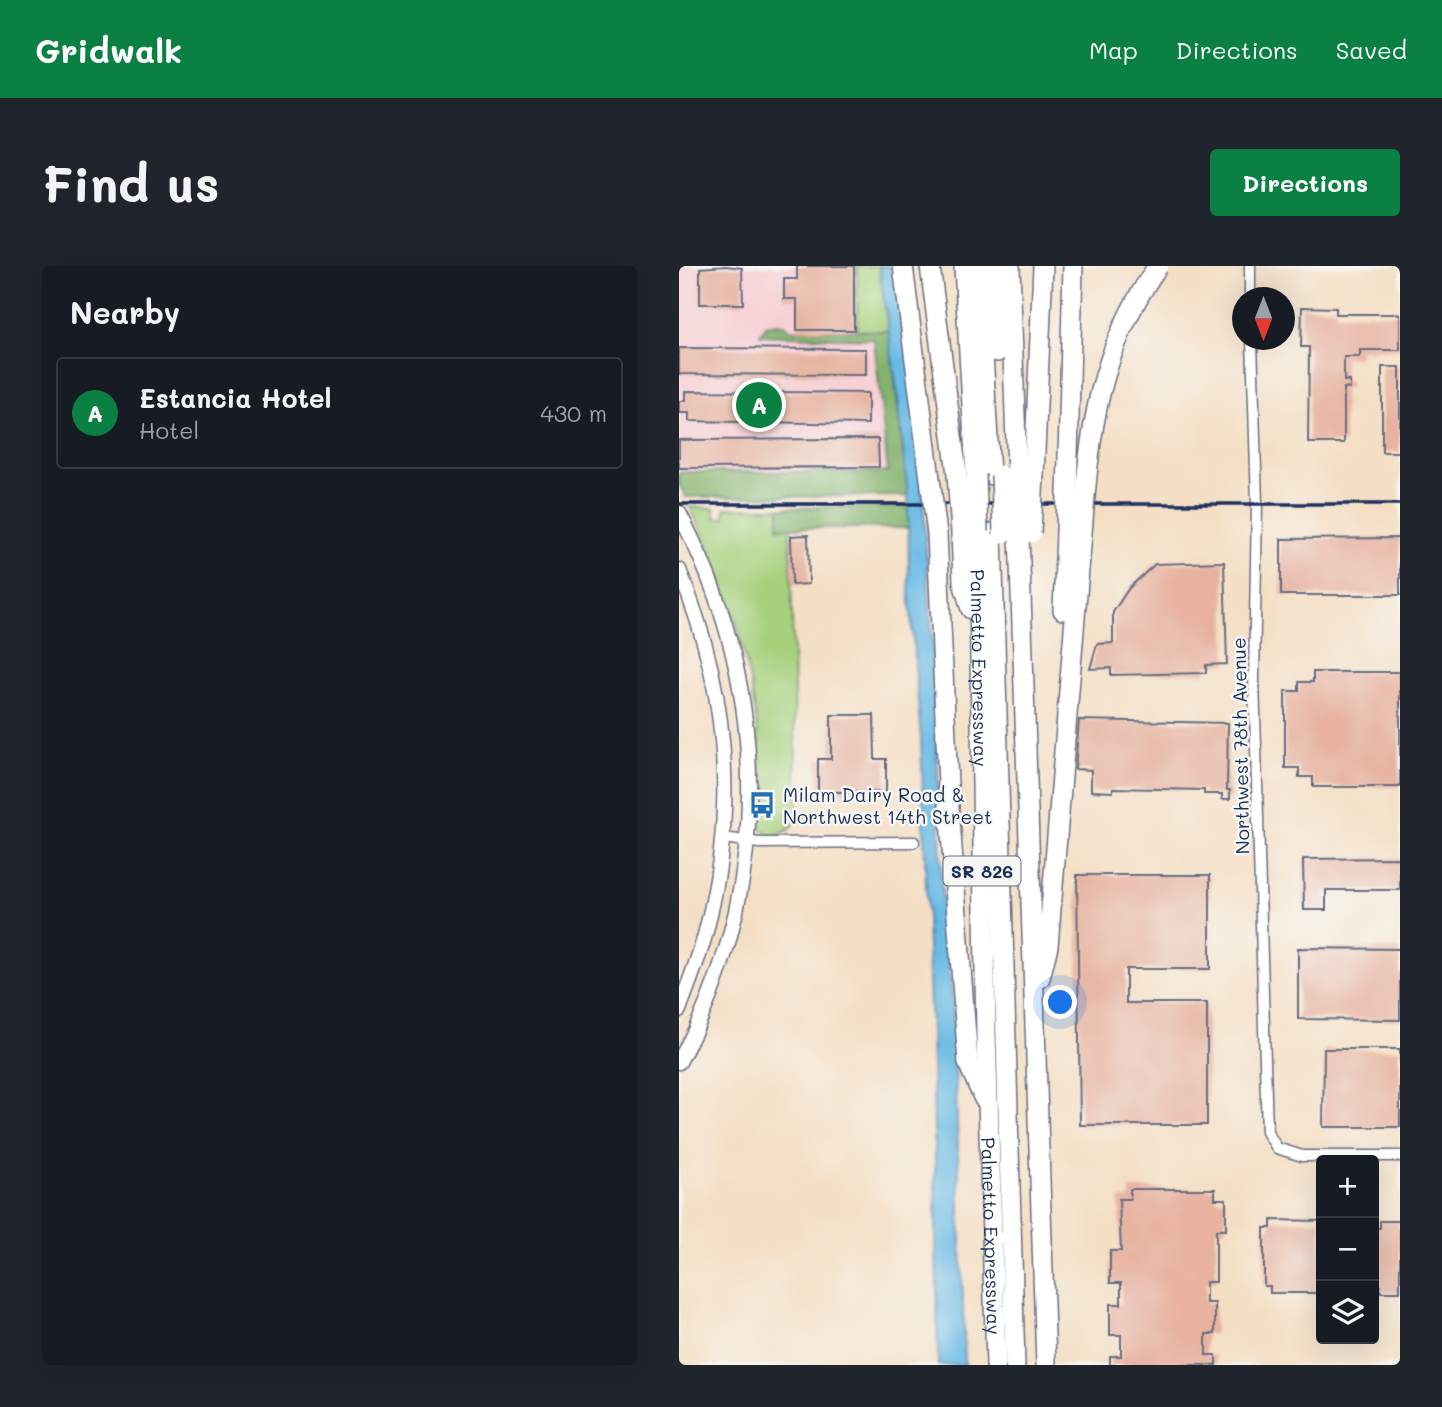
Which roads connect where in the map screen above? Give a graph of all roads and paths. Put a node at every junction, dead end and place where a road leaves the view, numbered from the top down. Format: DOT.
graph roads {
  1 [pos="903,266"];
  2 [pos="930,266"];
  3 [pos="964,266"];
  4 [pos="978,266"];
  5 [pos="993,266"];
  6 [pos="1010,266"];
  7 [pos="1044,266"];
  8 [pos="1073,266"];
  9 [pos="1158,266"];
  10 [pos="1250,266"];
  11 [pos="1250,287"];
  12 [pos="1252,350"];
  13 [pos="996,475"];
  14 [pos="679,513"];
  15 [pos="997,533"];
  16 [pos="1074,533"];
  17 [pos="679,570"];
  18 [pos="724,838"];
  19 [pos="749,841"];
  20 [pos="914,842"];
  21 [pos="1035,998"];
  22 [pos="679,1009"];
  23 [pos="679,1062"];
  24 [pos="989,1109"];
  25 [pos="1400,1156"];
  26 [pos="996,1365"];
  27 [pos="1015,1365"];
  28 [pos="1028,1365"];
  29 [pos="1047,1365"];
  1 -- 24 [label="highway, bridge"];
  2 -- 13 [label="highway"];
  3 -- 13 [label="highway, Palmetto Expressway / SR 826"];
  4 -- 13 [label="highway"];
  5 -- 13 [label="highway"];
  6 -- 13 [label="highway, Palmetto Expressway / SR 826"];
  7 -- 13 [label="highway"];
  8 -- 16 [label="highway, bridge"];
  9 -- 16 [label="highway, bridge"];
  10 -- 11 [label="street"];
  12 -- 25 [label="street, Northwest 78th Avenue"];
  13 -- 15 [label="highway, Palmetto Expressway / SR 826, bridge"];
  13 -- 15 [label="highway, bridge"];
  14 -- 19 [label="main road"];
  15 -- 21 [label="highway, SR 826"];
  15 -- 24 [label="highway, Palmetto Expressway / SR 826"];
  15 -- 27 [label="highway"];
  15 -- 28 [label="highway"];
  16 -- 21 [label="highway"];
  17 -- 18 [label="main road"];
  18 -- 19 [label="street"];
  18 -- 22 [label="main road"];
  19 -- 20 [label="street"];
  19 -- 23 [label="main road"];
  21 -- 29 [label="highway, SR 826"];
  24 -- 26 [label="highway, Palmetto Expressway / SR 826"];
}
